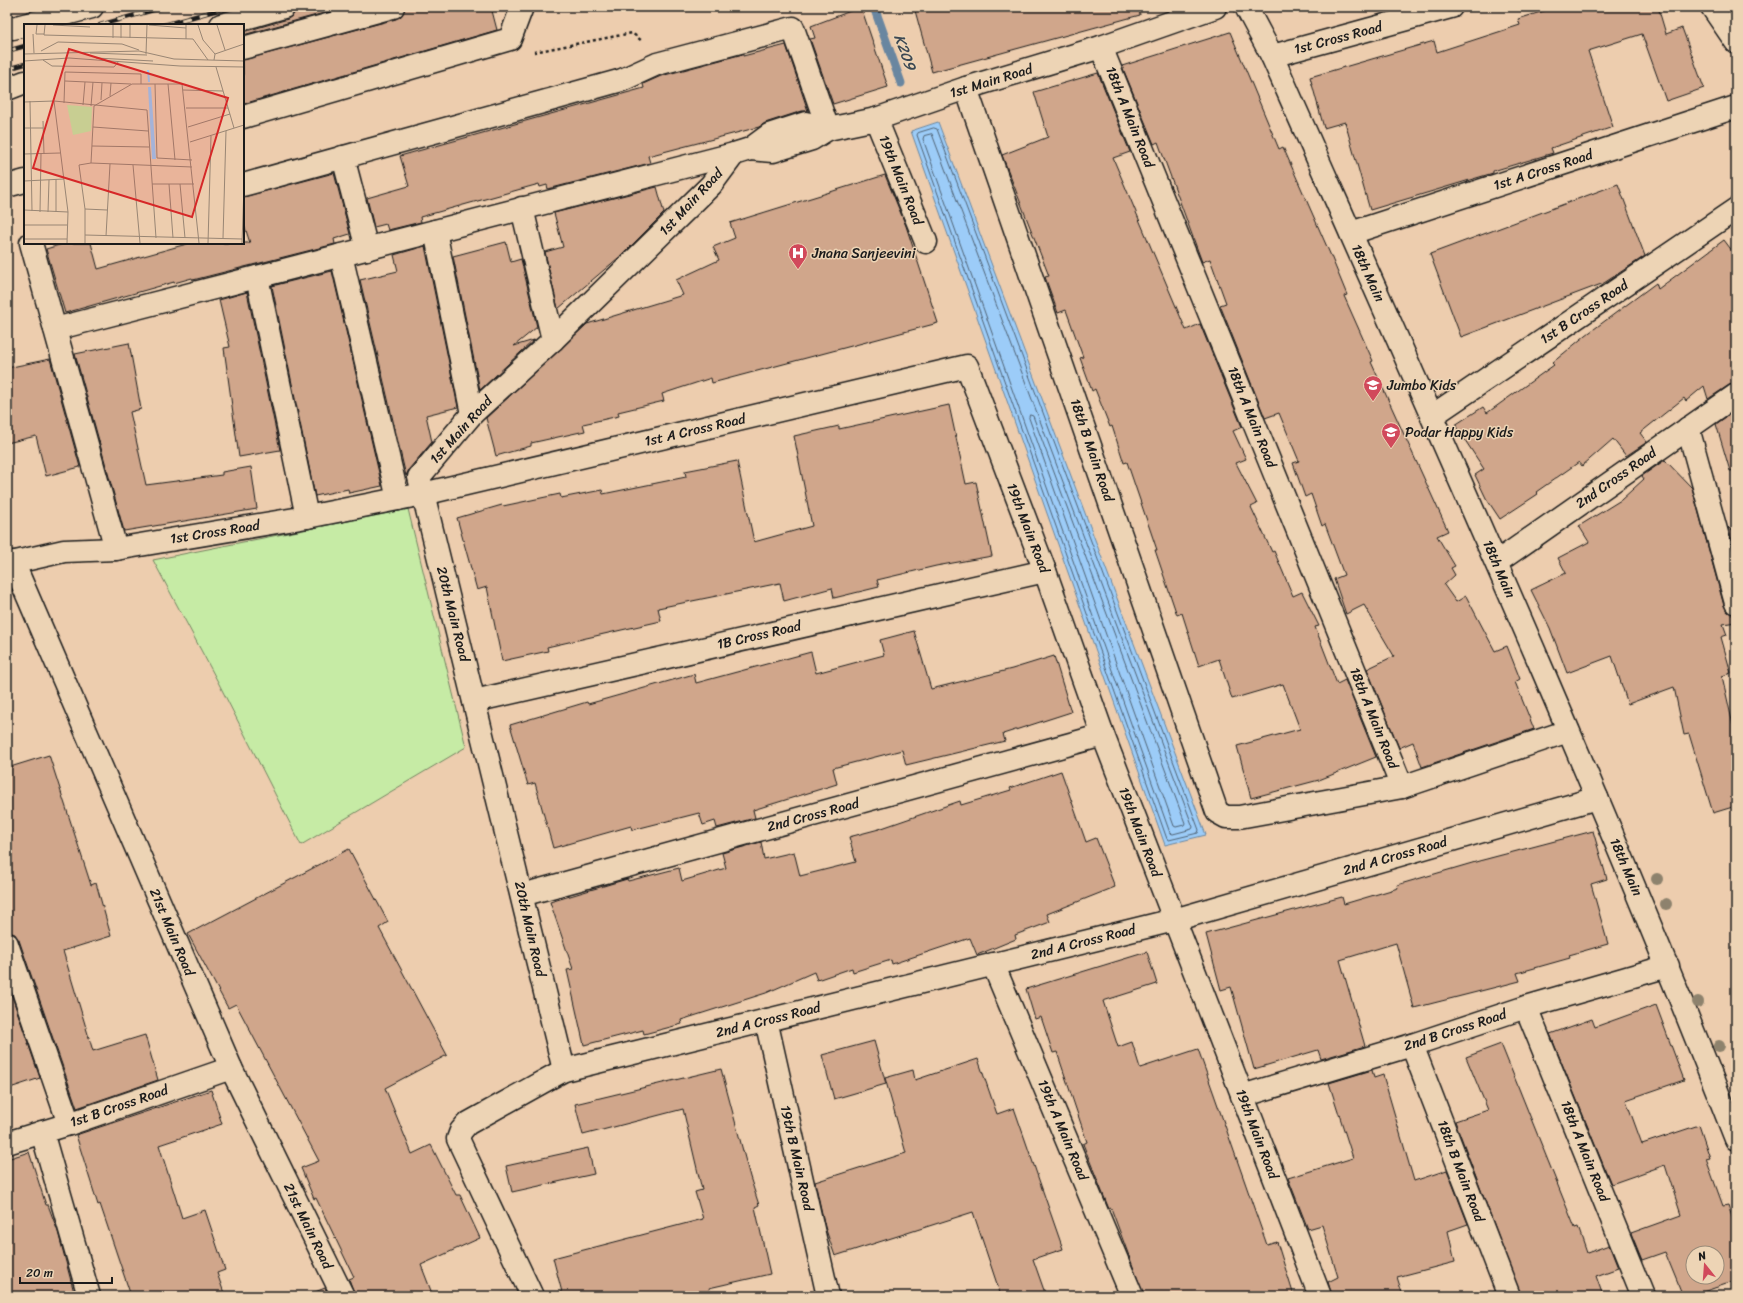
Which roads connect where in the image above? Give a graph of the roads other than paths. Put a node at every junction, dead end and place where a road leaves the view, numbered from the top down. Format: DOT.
graph roads {
  1 [pos="57,7"];
  2 [pos="92,7"];
  3 [pos="284,7"];
  4 [pos="393,7"];
  5 [pos="522,7"];
  6 [pos="1215,7"];
  7 [pos="1246,7"];
  8 [pos="1451,7"];
  9 [pos="1712,7"];
  10 [pos="24,24"];
  11 [pos="26,24"];
  12 [pos="224,24"];
  13 [pos="10,28"];
  14 [pos="1736,42"];
  15 [pos="1101,47"];
  16 [pos="244,48"];
  17 [pos="1272,56"];
  18 [pos="24,82"];
  19 [pos="966,88"];
  20 [pos="7,89"];
  21 [pos="1736,107"];
  22 [pos="244,117"];
  23 [pos="876,119"];
  24 [pos="828,129"];
  25 [pos="742,152"];
  26 [pos="343,157"];
  27 [pos="24,181"];
  28 [pos="244,185"];
  29 [pos="7,186"];
  30 [pos="522,208"];
  31 [pos="1736,209"];
  32 [pos="435,231"];
  33 [pos="1351,233"];
  34 [pos="926,242"];
  35 [pos="31,244"];
  36 [pos="367,249"];
  37 [pos="341,255"];
  38 [pos="257,277"];
  39 [pos="55,329"];
  40 [pos="553,340"];
  41 [pos="966,366"];
  42 [pos="1736,394"];
  43 [pos="472,414"];
  44 [pos="1432,416"];
  45 [pos="1688,428"];
  46 [pos="423,494"];
  47 [pos="398,499"];
  48 [pos="307,517"];
  49 [pos="116,549"];
  50 [pos="1497,562"];
  51 [pos="10,563"];
  52 [pos="1045,571"];
  53 [pos="1736,603"];
  54 [pos="474,701"];
  55 [pos="1568,731"];
  56 [pos="1103,735"];
  57 [pos="1402,787"];
  58 [pos="1597,798"];
  59 [pos="522,895"];
  60 [pos="1174,920"];
  61 [pos="7,944"];
  62 [pos="993,964"];
  63 [pos="1668,966"];
  64 [pos="1526,1006"];
  65 [pos="766,1020"];
  66 [pos="1412,1045"];
  67 [pos="230,1068"];
  68 [pos="564,1070"];
  69 [pos="1242,1096"];
  70 [pos="69,1124"];
  71 [pos="42,1132"];
  72 [pos="1736,1139"];
  73 [pos="7,1142"];
  74 [pos="89,1296"];
  75 [pos="343,1296"];
  76 [pos="532,1296"];
  77 [pos="828,1296"];
  78 [pos="1132,1296"];
  79 [pos="1320,1296"];
  80 [pos="1509,1296"];
  81 [pos="1643,1296"];
  1 -- 13 [label="street"];
  2 -- 11 [label="street"];
  3 -- 12 [label="street"];
  4 -- 16 [label="street"];
  5 -- 22 [label="street"];
  6 -- 15 [label="street, 1st Main Road"];
  7 -- 17 [label="street, 18th Main"];
  8 -- 17 [label="street, 1st Cross Road"];
  9 -- 14 [label="street"];
  10 -- 13 [label="street"];
  15 -- 19 [label="street, 1st Main Road"];
  15 -- 57 [label="street, 18th A Main Road"];
  17 -- 33 [label="street, 18th Main"];
  18 -- 20 [label="street"];
  19 -- 23 [label="street, 1st Main Road"];
  19 -- 57 [label="street, 18th B Main Road"];
  21 -- 33 [label="street, 1st A Cross Road"];
  23 -- 24 [label="street, 1st Main Road"];
  23 -- 34 [label="street, 19th Main Road"];
  24 -- 25 [label="street, 1st Main Road"];
  24 -- 26 [label="street"];
  25 -- 30 [label="street"];
  25 -- 40 [label="street, 1st Main Road"];
  26 -- 28 [label="street"];
  26 -- 36 [label="street"];
  27 -- 29 [label="street"];
  30 -- 32 [label="street"];
  30 -- 40 [label="street"];
  31 -- 44 [label="street, 1st B Cross Road"];
  32 -- 36 [label="street"];
  32 -- 43 [label="street"];
  33 -- 44 [label="street, 18th Main"];
  35 -- 39 [label="street"];
  36 -- 37 [label="street"];
  37 -- 38 [label="street"];
  37 -- 47 [label="street"];
  38 -- 39 [label="street"];
  38 -- 48 [label="street"];
  39 -- 49 [label="street"];
  40 -- 43 [label="street, 1st Main Road"];
  41 -- 46 [label="street, 1st A Cross Road"];
  41 -- 52 [label="street, 19th Main Road"];
  42 -- 45 [label="street, 2nd Cross Road"];
  43 -- 46 [label="street, 1st Main Road"];
  44 -- 50 [label="street, 18th Main"];
  45 -- 50 [label="street, 2nd Cross Road"];
  45 -- 53 [label="street"];
  46 -- 47 [label="street, 1st Cross Road"];
  46 -- 54 [label="street, 20th Main Road"];
  47 -- 48 [label="street, 1st Cross Road"];
  48 -- 49 [label="street, 1st Cross Road"];
  49 -- 51 [label="street, 1st Cross Road"];
  50 -- 55 [label="street, 18th Main"];
  51 -- 67 [label="street, 21st Main Road"];
  52 -- 54 [label="street, 1B Cross Road"];
  52 -- 56 [label="street, 19th Main Road"];
  54 -- 59 [label="street, 20th Main Road"];
  55 -- 57 [label="street"];
  55 -- 58 [label="street, 18th Main"];
  56 -- 59 [label="street, 2nd Cross Road"];
  56 -- 60 [label="street, 19th Main Road"];
  58 -- 60 [label="street, 2nd A Cross Road"];
  58 -- 63 [label="street, 18th Main"];
  59 -- 68 [label="street, 20th Main Road"];
  60 -- 62 [label="street, 2nd A Cross Road"];
  60 -- 69 [label="street, 19th Main Road"];
  61 -- 70 [label="street"];
  62 -- 65 [label="street, 2nd A Cross Road"];
  62 -- 78 [label="street, 19th A Main Road"];
  63 -- 64 [label="street, 2nd B Cross Road"];
  63 -- 72 [label="street, 18th Main"];
  64 -- 66 [label="street, 2nd B Cross Road"];
  64 -- 81 [label="street, 18th A Main Road"];
  65 -- 68 [label="street, 2nd A Cross Road"];
  65 -- 77 [label="street, 19th B Main Road"];
  66 -- 69 [label="street, 2nd B Cross Road"];
  66 -- 80 [label="street, 18th B Main Road"];
  67 -- 70 [label="street, 1st B Cross Road"];
  67 -- 75 [label="street, 21st Main Road"];
  68 -- 76 [label="street"];
  69 -- 79 [label="street, 19th Main Road"];
  70 -- 71 [label="street, 1st B Cross Road"];
  71 -- 73 [label="street, 1st B Cross Road"];
  71 -- 74 [label="street"];
}
